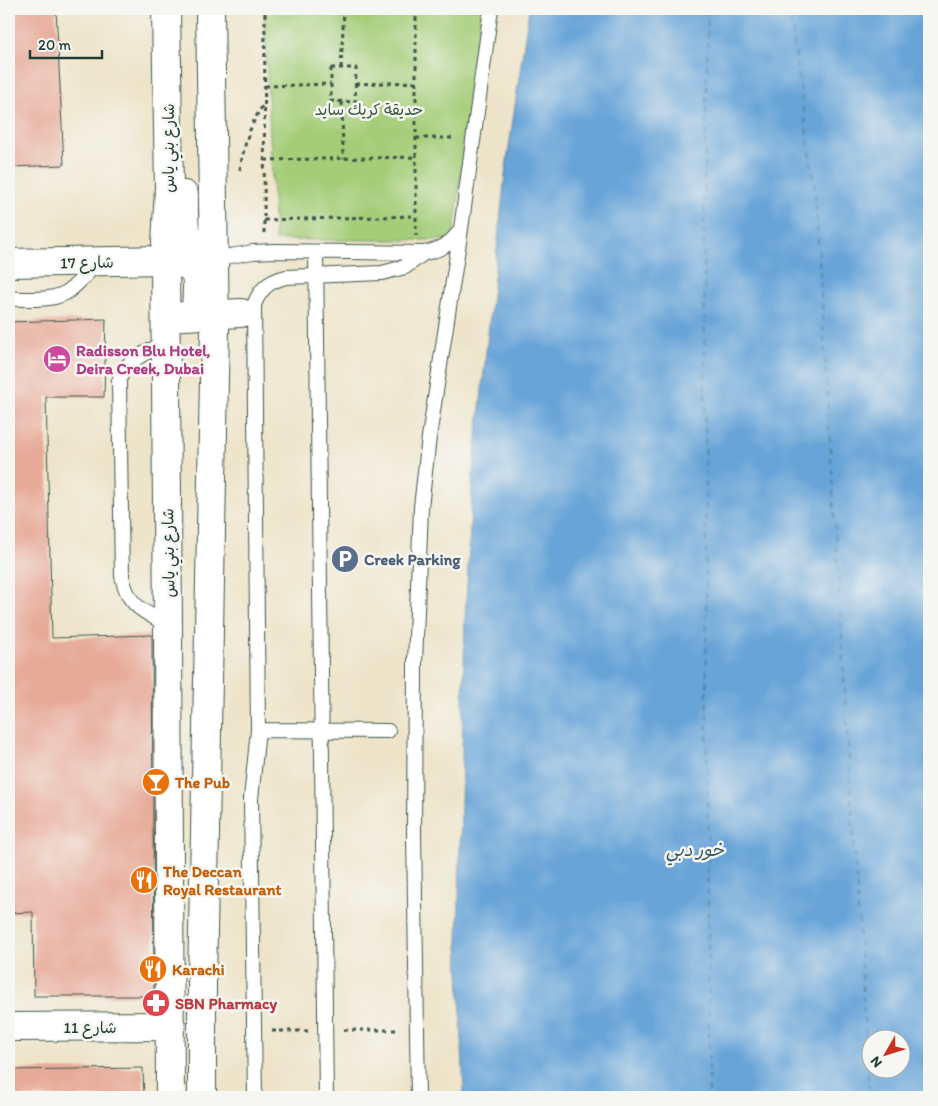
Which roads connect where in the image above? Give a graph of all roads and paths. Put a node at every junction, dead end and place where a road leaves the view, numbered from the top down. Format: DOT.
graph roads {
  1 [pos="166,9"];
  2 [pos="184,9"];
  3 [pos="210,9"];
  4 [pos="344,9"];
  5 [pos="416,9"];
  6 [pos="480,9"];
  7 [pos="491,9"];
  8 [pos="265,10"];
  9 [pos="341,68"];
  10 [pos="416,82"];
  11 [pos="331,84"];
  12 [pos="356,84"];
  13 [pos="265,86"];
  14 [pos="265,102"];
  15 [pos="342,102"];
  16 [pos="416,138"];
  17 [pos="473,138"];
  18 [pos="416,157"];
  19 [pos="343,158"];
  20 [pos="264,160"];
  21 [pos="240,172"];
  22 [pos="416,216"];
  23 [pos="264,220"];
  24 [pos="461,229"];
  25 [pos="264,240"];
  26 [pos="316,252"];
  27 [pos="382,253"];
  28 [pos="420,254"];
  29 [pos="214,258"];
  30 [pos="165,260"];
  31 [pos="98,261"];
  32 [pos="9,263"];
  33 [pos="382,273"];
  34 [pos="316,276"];
  35 [pos="9,299"];
  36 [pos="217,315"];
  37 [pos="166,330"];
  38 [pos="168,625"];
  39 [pos="258,730"];
  40 [pos="321,731"];
  41 [pos="388,731"];
  42 [pos="171,1026"];
  43 [pos="9,1027"];
  44 [pos="325,1030"];
  45 [pos="416,1030"];
  46 [pos="255,1031"];
  47 [pos="170,1097"];
  48 [pos="202,1097"];
  49 [pos="255,1097"];
  50 [pos="326,1097"];
  51 [pos="418,1097"];
  1 -- 30 [label="main road, شارع بني ياس"];
  2 -- 29 [label="main road"];
  3 -- 29 [label="main road"];
  4 -- 5 [label="path"];
  4 -- 8 [label="path"];
  4 -- 9 [label="path"];
  5 -- 6 [label="path"];
  5 -- 10 [label="path"];
  7 -- 17 [label="lane"];
  8 -- 13 [label="path"];
  9 -- 11 [label="path"];
  9 -- 12 [label="path"];
  10 -- 12 [label="path"];
  10 -- 16 [label="path"];
  11 -- 13 [label="path"];
  11 -- 15 [label="path"];
  12 -- 15 [label="path"];
  13 -- 14 [label="path"];
  14 -- 20 [label="path"];
  14 -- 21 [label="path"];
  15 -- 19 [label="path"];
  16 -- 17 [label="path"];
  16 -- 18 [label="path"];
  17 -- 24 [label="lane"];
  18 -- 19 [label="path"];
  18 -- 22 [label="path"];
  19 -- 20 [label="path"];
  20 -- 23 [label="path"];
  22 -- 23 [label="path"];
  22 -- 28 [label="path"];
  23 -- 25 [label="path"];
  24 -- 28 [label="lane"];
  24 -- 45 [label="lane"];
  26 -- 27 [label="lane"];
  26 -- 29 [label="lane"];
  26 -- 34 [label="lane"];
  27 -- 28 [label="lane"];
  27 -- 33 [label="lane"];
  28 -- 33 [label="lane"];
  29 -- 36 [label="main road"];
  30 -- 31 [label="main road, شارع 17"];
  30 -- 36 [label="main road, شارع 17"];
  30 -- 37 [label="main road, شارع بني ياس"];
  31 -- 32 [label="main road, شارع 17"];
  31 -- 35 [label="lane"];
  33 -- 34 [label="lane"];
  34 -- 39 [label="lane"];
  34 -- 40 [label="lane"];
  36 -- 37 [label="main road"];
  36 -- 48 [label="main road"];
  37 -- 38 [label="main road, شارع بني ياس"];
  37 -- 38 [label="lane"];
  38 -- 42 [label="main road, شارع بني ياس"];
  39 -- 40 [label="lane"];
  39 -- 46 [label="lane"];
  40 -- 41 [label="lane"];
  40 -- 44 [label="lane"];
  42 -- 43 [label="main road, شارع 11"];
  42 -- 47 [label="main road, شارع بني ياس"];
  44 -- 45 [label="path"];
  44 -- 46 [label="path"];
  44 -- 50 [label="lane"];
  45 -- 51 [label="lane"];
  46 -- 49 [label="lane"];
}
